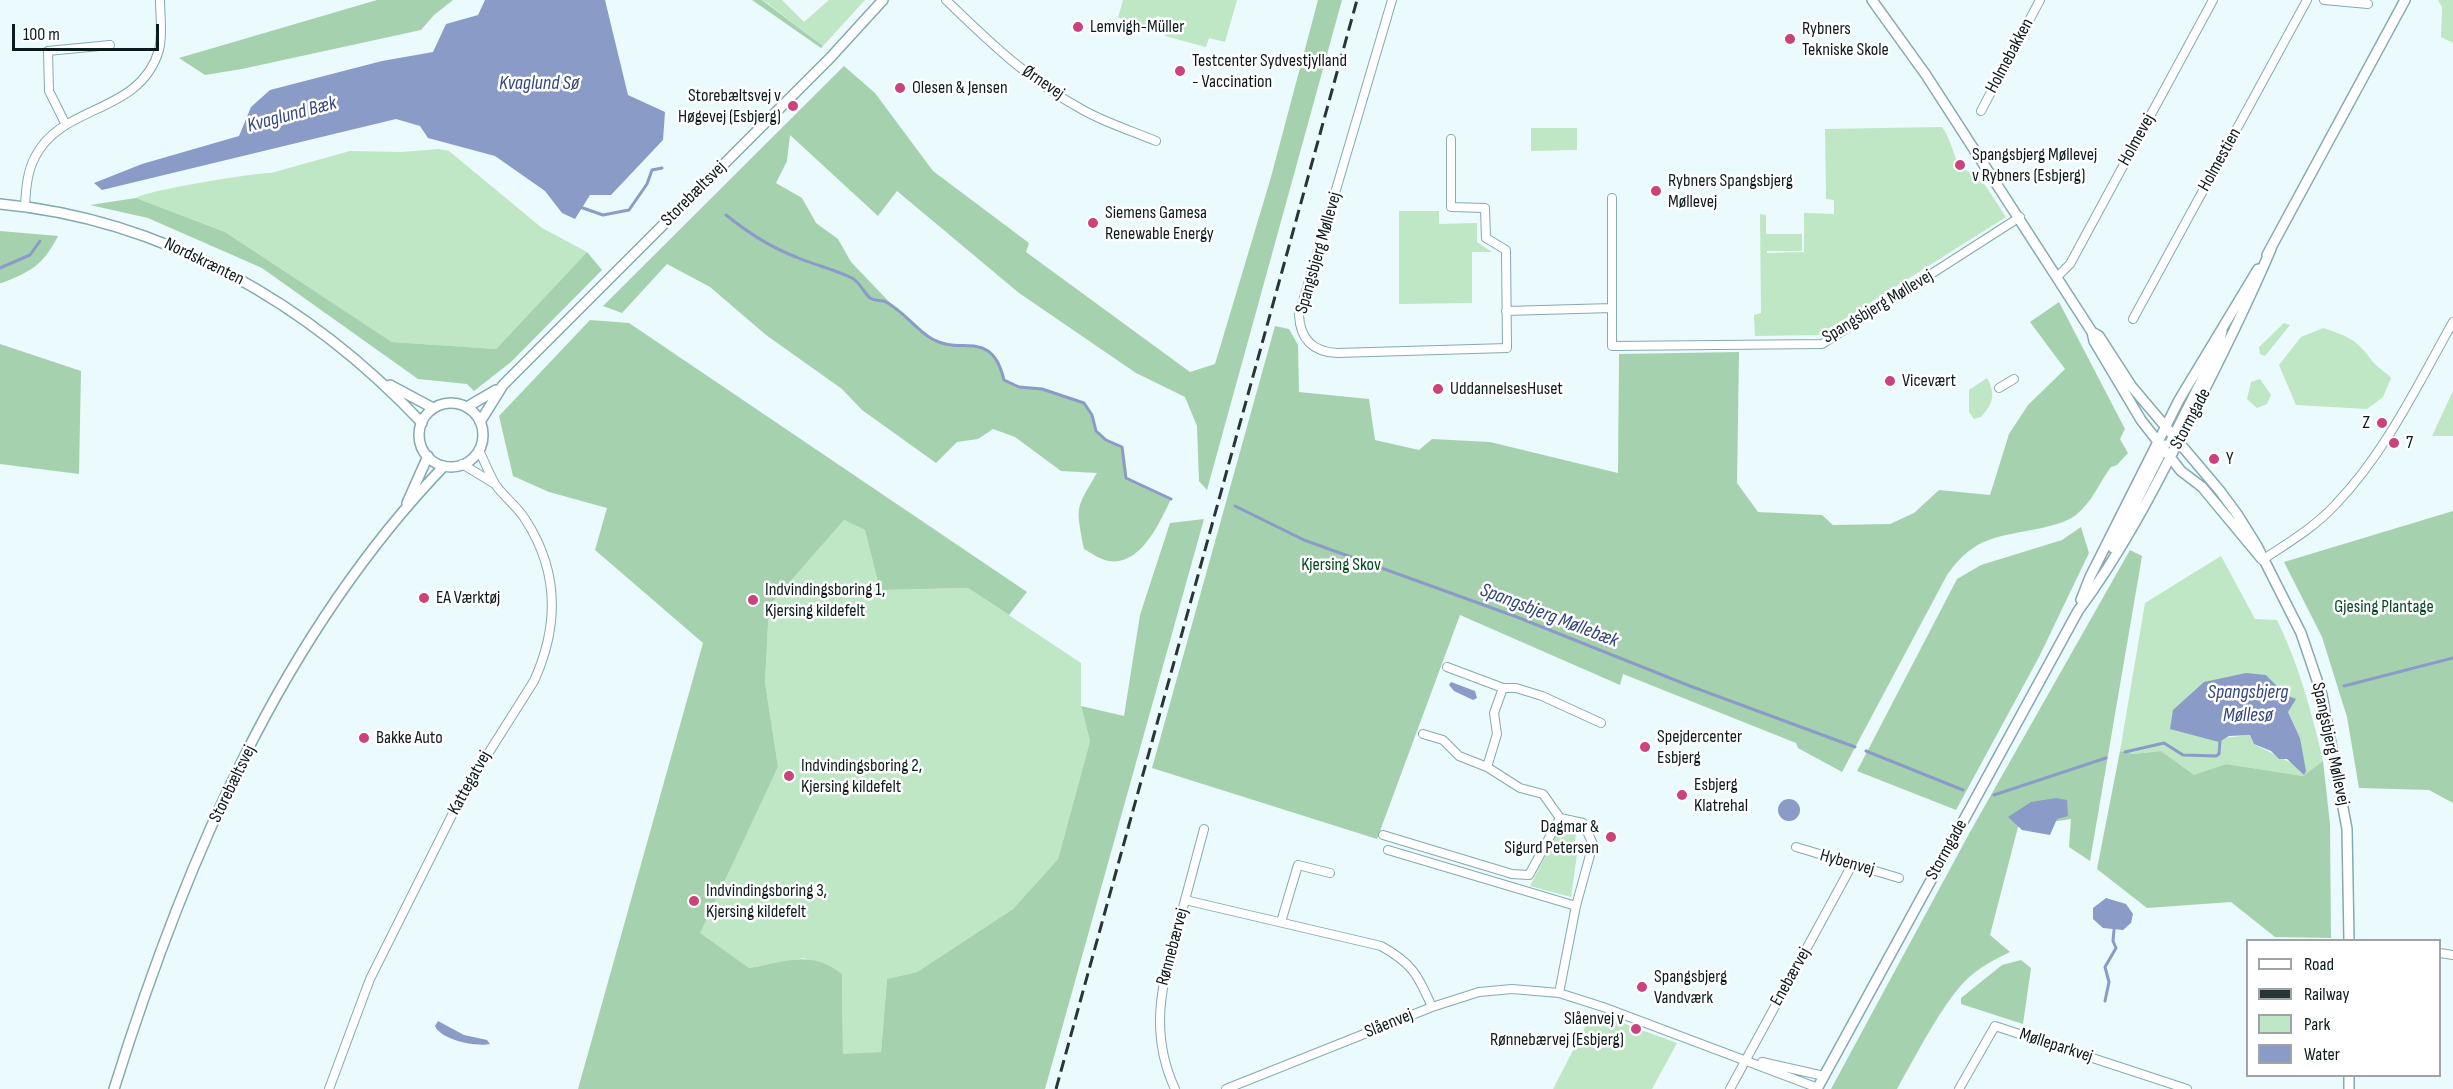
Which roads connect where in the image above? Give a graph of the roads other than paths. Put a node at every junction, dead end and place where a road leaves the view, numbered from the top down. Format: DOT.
graph roads {
  1 [pos="160,0"];
  2 [pos="883,0"];
  3 [pos="946,0"];
  4 [pos="1392,0"];
  5 [pos="1872,0"];
  6 [pos="2040,0"];
  7 [pos="2213,0"];
  8 [pos="2307,0"];
  9 [pos="2324,0"];
  10 [pos="2405,0"];
  11 [pos="2368,4"];
  12 [pos="110,45"];
  13 [pos="1981,111"];
  14 [pos="66,125"];
  15 [pos="1451,139"];
  16 [pos="1156,141"];
  17 [pos="1612,198"];
  18 [pos="0,204"];
  19 [pos="25,206"];
  20 [pos="2020,217"];
  21 [pos="2271,249"];
  22 [pos="2058,276"];
  23 [pos="1612,308"];
  24 [pos="1506,311"];
  25 [pos="2133,319"];
  26 [pos="2453,322"];
  27 [pos="2222,329"];
  28 [pos="2092,332"];
  29 [pos="2014,379"];
  30 [pos="380,380"];
  31 [pos="503,385"];
  32 [pos="1999,388"];
  33 [pos="467,407"];
  34 [pos="434,408"];
  35 [pos="480,422"];
  36 [pos="422,423"];
  37 [pos="2166,428"];
  38 [pos="2175,440"];
  39 [pos="2161,446"];
  40 [pos="479,450"];
  41 [pos="428,456"];
  42 [pos="2170,458"];
  43 [pos="462,464"];
  44 [pos="444,466"];
  45 [pos="496,484"];
  46 [pos="406,505"];
  47 [pos="2262,560"];
  48 [pos="2108,566"];
  49 [pos="2078,611"];
  50 [pos="1448,667"];
  51 [pos="1503,688"];
  52 [pos="1601,723"];
  53 [pos="1423,734"];
  54 [pos="1487,767"];
  55 [pos="1560,818"];
  56 [pos="1204,829"];
  57 [pos="1383,835"];
  58 [pos="1796,847"];
  59 [pos="1388,850"];
  60 [pos="1852,865"];
  61 [pos="1330,873"];
  62 [pos="1899,878"];
  63 [pos="1185,900"];
  64 [pos="1576,906"];
  65 [pos="1281,922"];
  66 [pos="2349,939"];
  67 [pos="1559,993"];
  68 [pos="1432,1007"];
  69 [pos="1746,1059"];
  70 [pos="1824,1076"];
  71 [pos="1817,1088"];
  72 [pos="114,1089"];
  73 [pos="329,1089"];
  74 [pos="1175,1089"];
  75 [pos="1226,1089"];
  76 [pos="1730,1089"];
  77 [pos="1959,1089"];
  78 [pos="2187,1089"];
  1 -- 14 [label="street"];
  2 -- 31 [label="street, Storebæltsvej"];
  3 -- 16 [label="street, Ørnevej"];
  4 -- 24 [label="street, Spangsbjerg Møllevej"];
  5 -- 20 [label="street, Spangsbjerg Møllevej"];
  6 -- 13 [label="street, Holmebakken"];
  7 -- 22 [label="street, Holmevej"];
  8 -- 25 [label="street, Holmestien"];
  9 -- 11 [label="street"];
  10 -- 21 [label="street, Stormgade"];
  12 -- 14 [label="street"];
  14 -- 19 [label="street"];
  15 -- 24 [label="street, Spangsbjerg Møllevej"];
  17 -- 23 [label="street, Spangsbjerg Møllevej"];
  18 -- 19 [label="street, Nordskrænten"];
  19 -- 30 [label="street, Nordskrænten"];
  20 -- 22 [label="street, Spangsbjerg Møllevej"];
  20 -- 23 [label="street, Spangsbjerg Møllevej"];
  21 -- 27 [label="street, Stormgade"];
  21 -- 38 [label="street, Stormgade"];
  22 -- 28 [label="street, Spangsbjerg Møllevej"];
  23 -- 24 [label="street"];
  26 -- 47 [label="street"];
  27 -- 37 [label="street, Stormgade"];
  27 -- 38 [label="street"];
  28 -- 37 [label="street, Spangsbjerg Møllevej"];
  28 -- 39 [label="street, Spangsbjerg Møllevej"];
  29 -- 32 [label="street"];
  30 -- 34 [label="street, Nordskrænten"];
  30 -- 36 [label="street, Nordskrænten"];
  31 -- 33 [label="street, Storebæltsvej"];
  31 -- 35 [label="street, Storebæltsvej"];
  33 -- 34 [label="street"];
  33 -- 35 [label="street"];
  34 -- 36 [label="street"];
  35 -- 40 [label="street"];
  36 -- 41 [label="street"];
  37 -- 38 [label="street, Spangsbjerg Møllevej"];
  37 -- 39 [label="street"];
  38 -- 42 [label="street, Stormgade"];
  38 -- 47 [label="street, Spangsbjerg Møllevej"];
  39 -- 42 [label="street, Spangsbjerg Møllevej"];
  39 -- 48 [label="street"];
  39 -- 49 [label="street, Stormgade"];
  40 -- 43 [label="street"];
  40 -- 45 [label="street, Kattegatvej"];
  41 -- 44 [label="street"];
  41 -- 46 [label="street, Storebæltsvej"];
  42 -- 47 [label="street, Spangsbjerg Møllevej"];
  42 -- 48 [label="street, Stormgade"];
  43 -- 44 [label="street"];
  43 -- 45 [label="street, Kattegatvej"];
  44 -- 46 [label="street, Storebæltsvej"];
  45 -- 73 [label="street, Kattegatvej"];
  46 -- 72 [label="street, Storebæltsvej"];
  47 -- 66 [label="street, Spangsbjerg Møllevej"];
  48 -- 49 [label="street, Stormgade"];
  49 -- 70 [label="street, Stormgade"];
  50 -- 51 [label="street"];
  51 -- 52 [label="street"];
  51 -- 54 [label="street"];
  53 -- 54 [label="street"];
  54 -- 55 [label="street"];
  55 -- 57 [label="street"];
  55 -- 64 [label="street"];
  56 -- 63 [label="street"];
  58 -- 60 [label="street, Hybenvej"];
  59 -- 64 [label="street"];
  60 -- 62 [label="street, Hybenvej"];
  60 -- 69 [label="street, Enebærvej"];
  61 -- 65 [label="street"];
  63 -- 65 [label="street, Rønnebærvej"];
  63 -- 74 [label="street, Rønnebærvej"];
  64 -- 67 [label="street"];
  65 -- 68 [label="street, Rønnebærvej"];
  67 -- 68 [label="street, Slåenvej"];
  67 -- 69 [label="street, Slåenvej"];
  68 -- 75 [label="street, Slåenvej"];
  69 -- 70 [label="street, Slåenvej"];
  69 -- 71 [label="street, Slåenvej"];
  69 -- 76 [label="street, Enebærvej"];
  70 -- 71 [label="street, Stormgade"];
  77 -- 78 [label="street, Mølleparkvej"];
}
